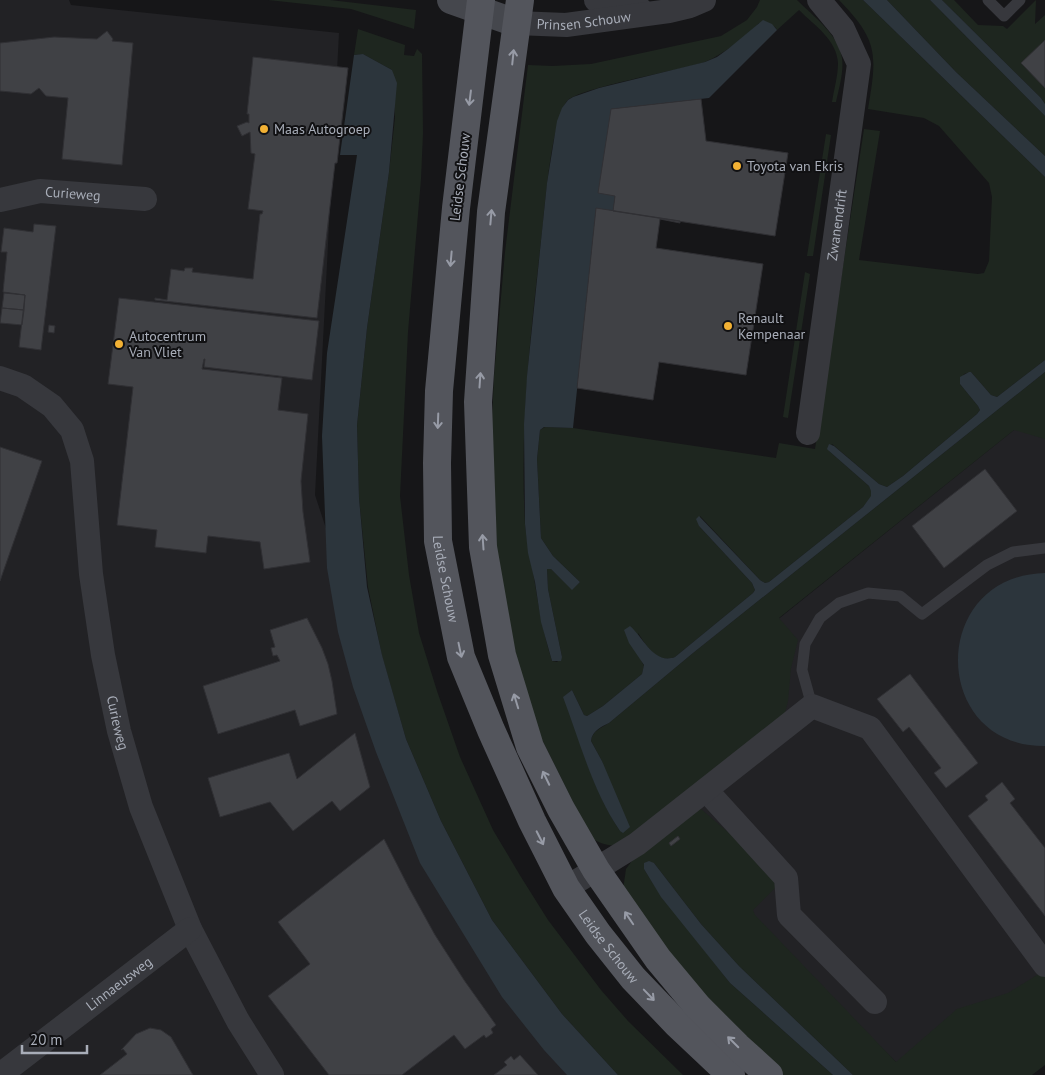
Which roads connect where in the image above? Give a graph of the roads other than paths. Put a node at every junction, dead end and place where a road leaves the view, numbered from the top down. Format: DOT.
graph roads {
  1 [pos="451,0"];
  2 [pos="596,0"];
  3 [pos="704,0"];
  4 [pos="819,0"];
  5 [pos="988,0"];
  6 [pos="1020,0"];
  7 [pos="481,5"];
  8 [pos="648,6"];
  9 [pos="518,12"];
  10 [pos="145,199"];
  11 [pos="0,200"];
  12 [pos="0,378"];
  13 [pos="808,433"];
  14 [pos="1045,548"];
  15 [pos="812,706"];
  16 [pos="706,790"];
  17 [pos="596,870"];
  18 [pos="566,888"];
  19 [pos="190,929"];
  20 [pos="1045,965"];
  21 [pos="875,1002"];
  22 [pos="0,1075"];
  23 [pos="272,1075"];
  24 [pos="731,1075"];
  25 [pos="769,1075"];
  1 -- 7 [label="street"];
  2 -- 8 [label="street, Prinsen Schouw"];
  3 -- 8 [label="street, Prinsen Schouw"];
  4 -- 13 [label="street, Zwanendrift"];
  5 -- 6 [label="lane"];
  7 -- 9 [label="street"];
  7 -- 18 [label="main road, Leidse Schouw, one-way"];
  8 -- 9 [label="street, Prinsen Schouw"];
  17 -- 9 [label="main road, one-way"];
  10 -- 11 [label="street, Curieweg"];
  12 -- 19 [label="street, Curieweg"];
  14 -- 15 [label="lane"];
  15 -- 16 [label="street"];
  15 -- 20 [label="street"];
  16 -- 17 [label="street"];
  16 -- 21 [label="street"];
  17 -- 18 [label="street"];
  25 -- 17 [label="main road, one-way"];
  18 -- 24 [label="main road, Leidse Schouw, one-way"];
  19 -- 22 [label="street, Linnaeusweg"];
  19 -- 23 [label="street, Curieweg"];
}
